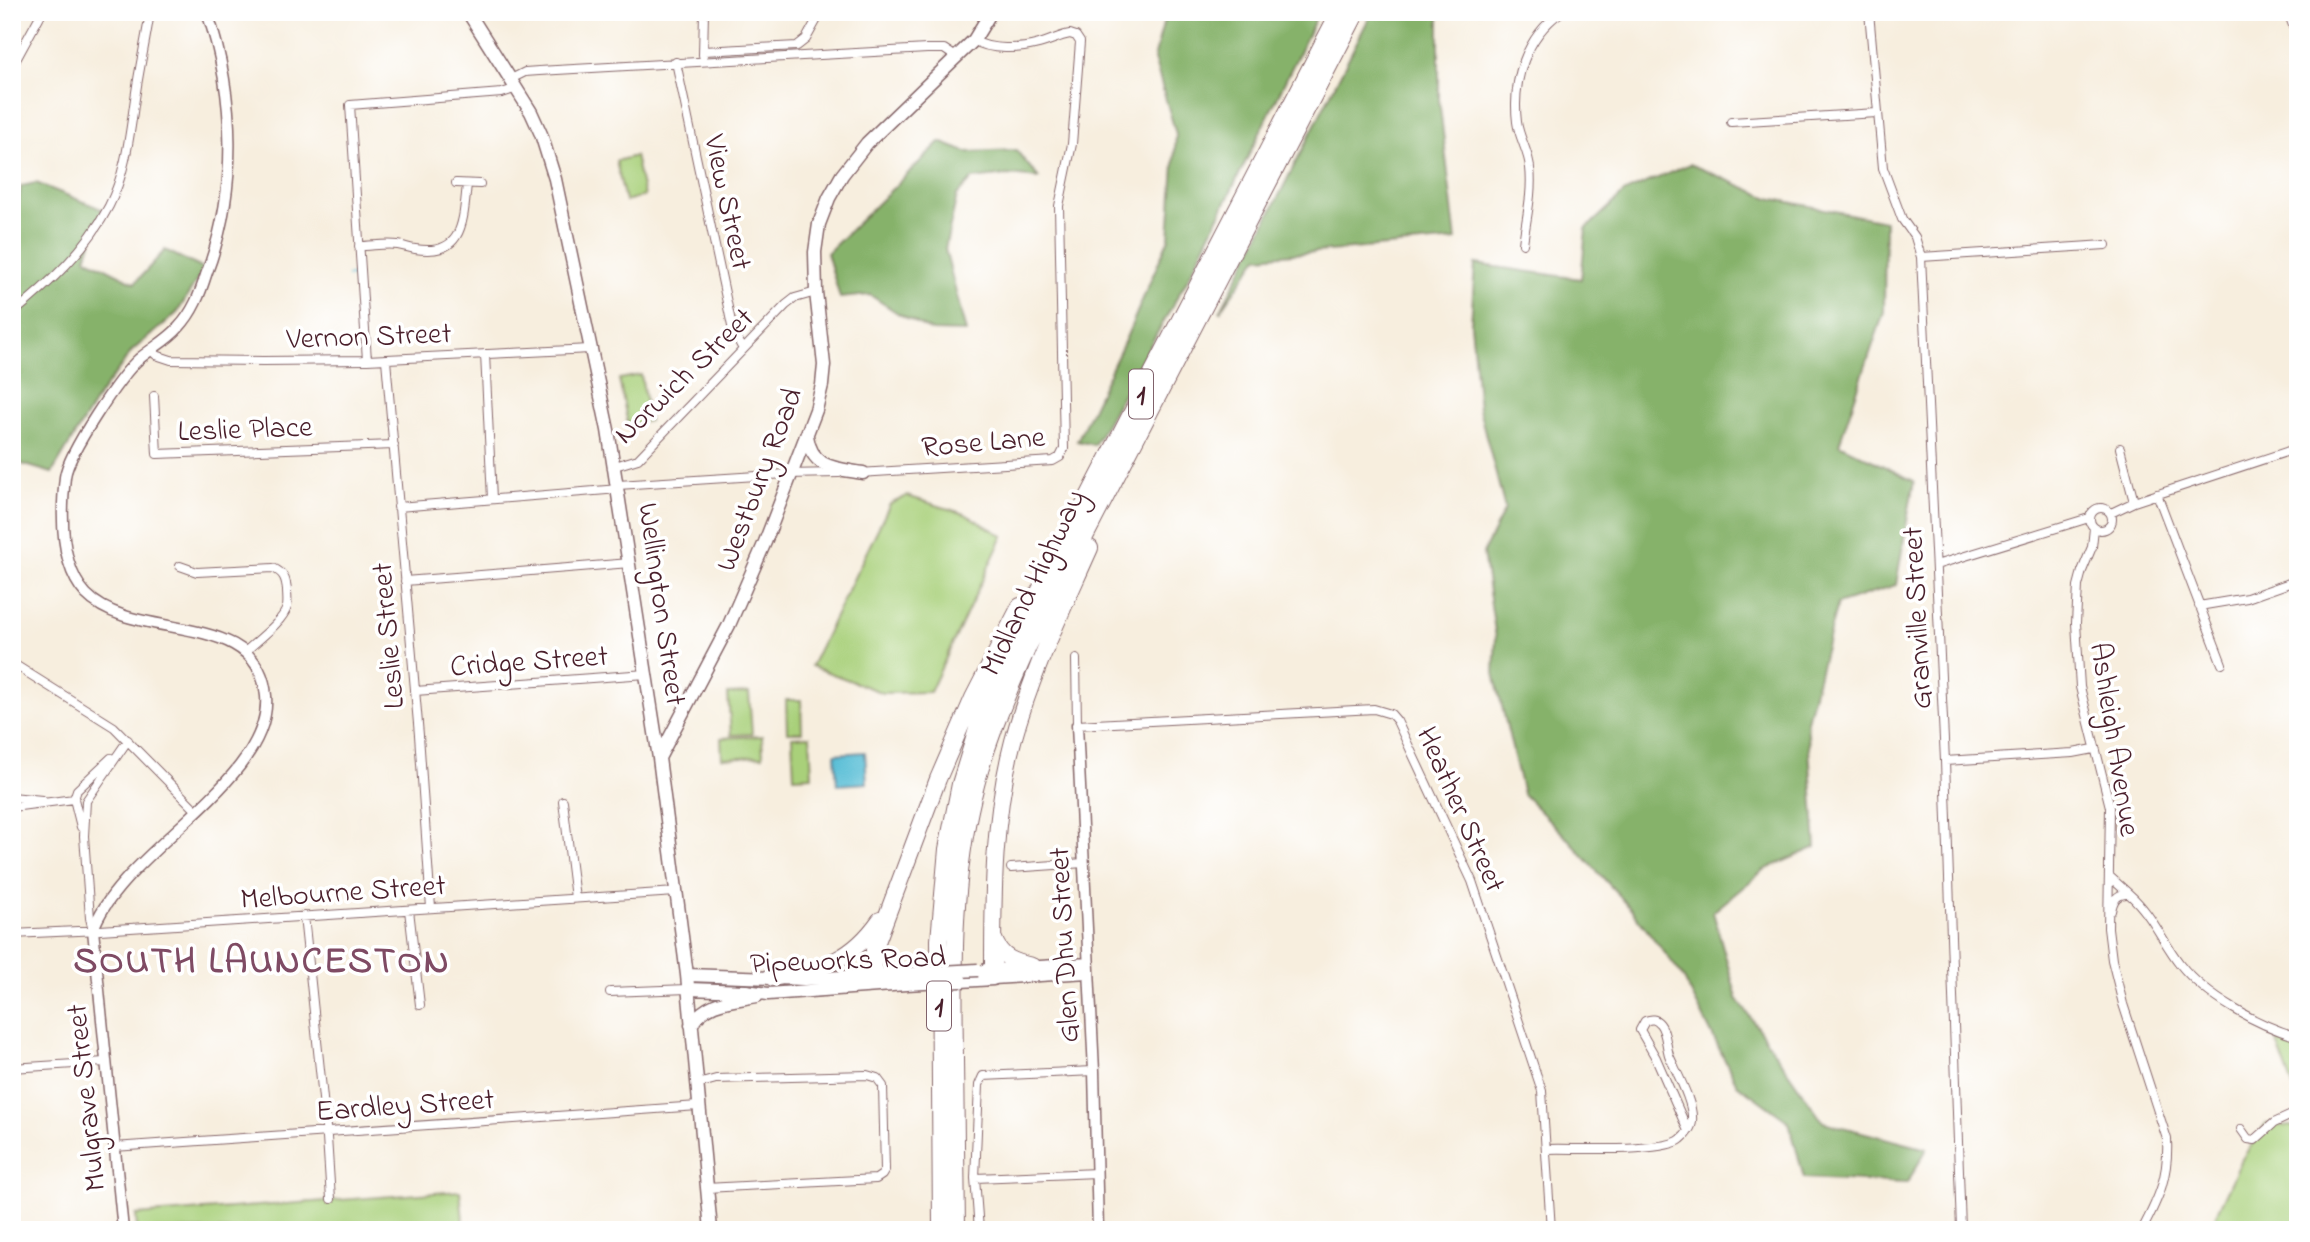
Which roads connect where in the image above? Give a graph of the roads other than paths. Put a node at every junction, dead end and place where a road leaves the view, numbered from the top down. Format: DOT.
graph roads {
  1 [pos="42,12"];
  2 [pos="150,12"];
  3 [pos="207,12"];
  4 [pos="468,12"];
  5 [pos="704,12"];
  6 [pos="991,12"];
  7 [pos="1339,12"];
  8 [pos="1357,12"];
  9 [pos="1561,12"];
  10 [pos="1869,12"];
  11 [pos="2288,12"];
  12 [pos="819,14"];
  13 [pos="2298,39"];
  14 [pos="974,40"];
  15 [pos="704,51"];
  16 [pos="956,57"];
  17 [pos="702,61"];
  18 [pos="676,62"];
  19 [pos="12,68"];
  20 [pos="514,84"];
  21 [pos="1877,113"];
  22 [pos="1731,122"];
  23 [pos="456,183"];
  24 [pos="467,184"];
  25 [pos="480,184"];
  26 [pos="1523,244"];
  27 [pos="2106,245"];
  28 [pos="359,246"];
  29 [pos="1921,257"];
  30 [pos="816,292"];
  31 [pos="12,314"];
  32 [pos="590,349"];
  33 [pos="743,349"];
  34 [pos="151,350"];
  35 [pos="485,354"];
  36 [pos="367,360"];
  37 [pos="386,360"];
  38 [pos="1152,373"];
  39 [pos="153,396"];
  40 [pos="1146,421"];
  41 [pos="807,436"];
  42 [pos="394,445"];
  43 [pos="2120,448"];
  44 [pos="2298,448"];
  45 [pos="615,466"];
  46 [pos="863,473"];
  47 [pos="793,474"];
  48 [pos="619,487"];
  49 [pos="2157,495"];
  50 [pos="492,499"];
  51 [pos="2134,502"];
  52 [pos="398,507"];
  53 [pos="2110,513"];
  54 [pos="2089,518"];
  55 [pos="2094,528"];
  56 [pos="630,563"];
  57 [pos="1936,565"];
  58 [pos="180,566"];
  59 [pos="2298,580"];
  60 [pos="405,581"];
  61 [pos="2199,606"];
  62 [pos="245,652"];
  63 [pos="1076,659"];
  64 [pos="12,663"];
  65 [pos="2222,664"];
  66 [pos="646,674"];
  67 [pos="415,691"];
  68 [pos="1077,725"];
  69 [pos="128,740"];
  70 [pos="2094,749"];
  71 [pos="659,758"];
  72 [pos="1945,761"];
  73 [pos="12,797"];
  74 [pos="74,799"];
  75 [pos="59,801"];
  76 [pos="563,801"];
  77 [pos="12,807"];
  78 [pos="197,811"];
  79 [pos="83,836"];
  80 [pos="1084,863"];
  81 [pos="1011,868"];
  82 [pos="2109,876"];
  83 [pos="676,892"];
  84 [pos="894,893"];
  85 [pos="2129,894"];
  86 [pos="575,898"];
  87 [pos="431,908"];
  88 [pos="409,910"];
  89 [pos="304,916"];
  90 [pos="2108,928"];
  91 [pos="93,930"];
  92 [pos="993,933"];
  93 [pos="12,934"];
  94 [pos="1032,967"];
  95 [pos="1088,968"];
  96 [pos="687,975"];
  97 [pos="985,975"];
  98 [pos="878,976"];
  99 [pos="905,979"];
  100 [pos="688,989"];
  101 [pos="771,989"];
  102 [pos="610,992"];
  103 [pos="420,1005"];
  104 [pos="691,1025"];
  105 [pos="2298,1037"];
  106 [pos="106,1062"];
  107 [pos="12,1068"];
  108 [pos="1094,1071"];
  109 [pos="698,1084"];
  110 [pos="698,1106"];
  111 [pos="2298,1112"];
  112 [pos="2241,1129"];
  113 [pos="1688,1131"];
  114 [pos="327,1133"];
  115 [pos="114,1147"];
  116 [pos="1547,1149"];
  117 [pos="1097,1173"];
  118 [pos="975,1178"];
  119 [pos="706,1188"];
  120 [pos="331,1199"];
  121 [pos="123,1230"];
  122 [pos="711,1230"];
  123 [pos="941,1230"];
  124 [pos="957,1230"];
  125 [pos="979,1230"];
  126 [pos="1098,1230"];
  127 [pos="1551,1230"];
  128 [pos="1961,1230"];
  129 [pos="2141,1230"];
  1 -- 19 [label="street"];
  2 -- 31 [label="street"];
  3 -- 34 [label="street"];
  4 -- 20 [label="main road, Wellington Street"];
  5 -- 15 [label="street"];
  6 -- 14 [label="main road, Westbury Road"];
  7 -- 38 [label="highway, Midland Highway / 1"];
  8 -- 40 [label="highway, Midland Highway / 1"];
  9 -- 26 [label="street"];
  10 -- 21 [label="street, Granville Street"];
  11 -- 13 [label="street"];
  12 -- 15 [label="street"];
  14 -- 16 [label="main road, Westbury Road"];
  14 -- 46 [label="street, Rose Lane"];
  15 -- 17 [label="street"];
  16 -- 17 [label="street"];
  16 -- 30 [label="main road, Westbury Road"];
  17 -- 18 [label="street"];
  18 -- 20 [label="street"];
  18 -- 33 [label="street, View Street"];
  20 -- 28 [label="street"];
  20 -- 32 [label="main road, Wellington Street"];
  21 -- 22 [label="street"];
  21 -- 29 [label="street, Granville Street"];
  23 -- 24 [label="street"];
  24 -- 25 [label="street"];
  24 -- 28 [label="street"];
  27 -- 29 [label="street"];
  28 -- 36 [label="street"];
  29 -- 57 [label="street, Granville Street"];
  30 -- 33 [label="street, Norwich Street"];
  30 -- 41 [label="main road, Westbury Road"];
  32 -- 35 [label="street, Vernon Street"];
  32 -- 45 [label="main road, Wellington Street"];
  33 -- 45 [label="street, Norwich Street"];
  34 -- 36 [label="street, Vernon Street"];
  34 -- 62 [label="street"];
  35 -- 37 [label="street, Vernon Street"];
  35 -- 50 [label="street"];
  36 -- 37 [label="street, Vernon Street"];
  37 -- 42 [label="street, Leslie Street"];
  38 -- 84 [label="highway"];
  38 -- 123 [label="highway, Midland Highway / 1"];
  39 -- 42 [label="street, Leslie Place"];
  40 -- 92 [label="highway"];
  40 -- 124 [label="highway, Midland Highway / 1"];
  41 -- 46 [label="main road"];
  41 -- 47 [label="main road, Westbury Road"];
  42 -- 52 [label="street, Leslie Street"];
  43 -- 51 [label="street"];
  44 -- 49 [label="street"];
  45 -- 48 [label="main road, Wellington Street"];
  46 -- 47 [label="street, Rose Lane"];
  47 -- 48 [label="street, Rose Lane"];
  47 -- 71 [label="main road, Westbury Road"];
  48 -- 50 [label="street, Rose Lane"];
  48 -- 56 [label="main road, Wellington Street"];
  49 -- 51 [label="street"];
  49 -- 61 [label="street"];
  50 -- 52 [label="street, Rose Lane"];
  51 -- 53 [label="street"];
  52 -- 60 [label="street, Leslie Street"];
  53 -- 54 [label="street"];
  53 -- 55 [label="street"];
  54 -- 55 [label="street"];
  54 -- 57 [label="street"];
  55 -- 70 [label="street, Ashleigh Avenue"];
  56 -- 60 [label="street"];
  56 -- 66 [label="main road, Wellington Street"];
  57 -- 72 [label="street, Granville Street"];
  58 -- 62 [label="street"];
  59 -- 61 [label="street"];
  60 -- 67 [label="street, Leslie Street"];
  61 -- 65 [label="street"];
  62 -- 78 [label="street"];
  63 -- 68 [label="street, Glen Dhu Street"];
  64 -- 69 [label="street"];
  66 -- 67 [label="street, Cridge Street"];
  66 -- 71 [label="main road, Wellington Street"];
  67 -- 87 [label="street, Leslie Street"];
  68 -- 80 [label="street, Glen Dhu Street"];
  68 -- 116 [label="street, Heather Street"];
  69 -- 74 [label="street"];
  69 -- 78 [label="street"];
  69 -- 79 [label="street, Mulgrave Street"];
  70 -- 72 [label="street"];
  70 -- 82 [label="street, Ashleigh Avenue"];
  71 -- 83 [label="main road, Wellington Street"];
  72 -- 128 [label="street, Granville Street"];
  73 -- 75 [label="street"];
  74 -- 75 [label="street"];
  74 -- 79 [label="street, Mulgrave Street"];
  75 -- 77 [label="street"];
  76 -- 86 [label="street"];
  78 -- 91 [label="street"];
  79 -- 91 [label="street, Mulgrave Street"];
  80 -- 81 [label="street"];
  80 -- 95 [label="street, Glen Dhu Street"];
  82 -- 85 [label="street"];
  82 -- 90 [label="street, Ashleigh Avenue"];
  83 -- 86 [label="street, Melbourne Street"];
  83 -- 96 [label="main road, Wellington Street"];
  84 -- 98 [label="highway"];
  84 -- 101 [label="highway"];
  85 -- 90 [label="street"];
  85 -- 105 [label="street"];
  86 -- 87 [label="street, Melbourne Street"];
  87 -- 88 [label="street, Melbourne Street"];
  88 -- 89 [label="street, Melbourne Street"];
  88 -- 103 [label="street"];
  89 -- 91 [label="street, Melbourne Street"];
  89 -- 114 [label="street"];
  90 -- 129 [label="street, Ashleigh Avenue"];
  91 -- 93 [label="street, Melbourne Street"];
  91 -- 106 [label="street, Mulgrave Street"];
  92 -- 94 [label="highway"];
  92 -- 97 [label="highway"];
  94 -- 95 [label="street, Pipeworks Road"];
  94 -- 97 [label="street, Pipeworks Road"];
  95 -- 97 [label="street, Pipeworks Road"];
  95 -- 108 [label="street, Glen Dhu Street"];
  96 -- 100 [label="main road, Wellington Street"];
  96 -- 101 [label="main road, Pipeworks Road"];
  97 -- 99 [label="main road, Pipeworks Road, bridge"];
  97 -- 99 [label="main road, Pipeworks Road, bridge"];
  98 -- 99 [label="main road, Pipeworks Road"];
  98 -- 101 [label="main road, Pipeworks Road"];
  99 -- 101 [label="main road, Pipeworks Road"];
  100 -- 101 [label="main road, Pipeworks Road"];
  100 -- 102 [label="street, Pipeworks Road"];
  100 -- 104 [label="main road, Wellington Street"];
  101 -- 104 [label="main road"];
  104 -- 109 [label="main road, Wellington Street"];
  106 -- 107 [label="street"];
  106 -- 115 [label="street, Mulgrave Street"];
  108 -- 117 [label="street, Glen Dhu Street"];
  108 -- 118 [label="street"];
  109 -- 110 [label="main road, Wellington Street"];
  109 -- 119 [label="street"];
  110 -- 114 [label="street, Eardley Street"];
  110 -- 119 [label="main road, Wellington Street"];
  111 -- 112 [label="street"];
  113 -- 113 [label="street"];
  113 -- 116 [label="street"];
  114 -- 115 [label="street, Eardley Street"];
  114 -- 120 [label="street"];
  115 -- 121 [label="street, Mulgrave Street"];
  116 -- 127 [label="street, Heather Street"];
  117 -- 118 [label="street"];
  117 -- 126 [label="street, Glen Dhu Street"];
  118 -- 125 [label="street"];
  119 -- 122 [label="main road, Wellington Street"];
}
